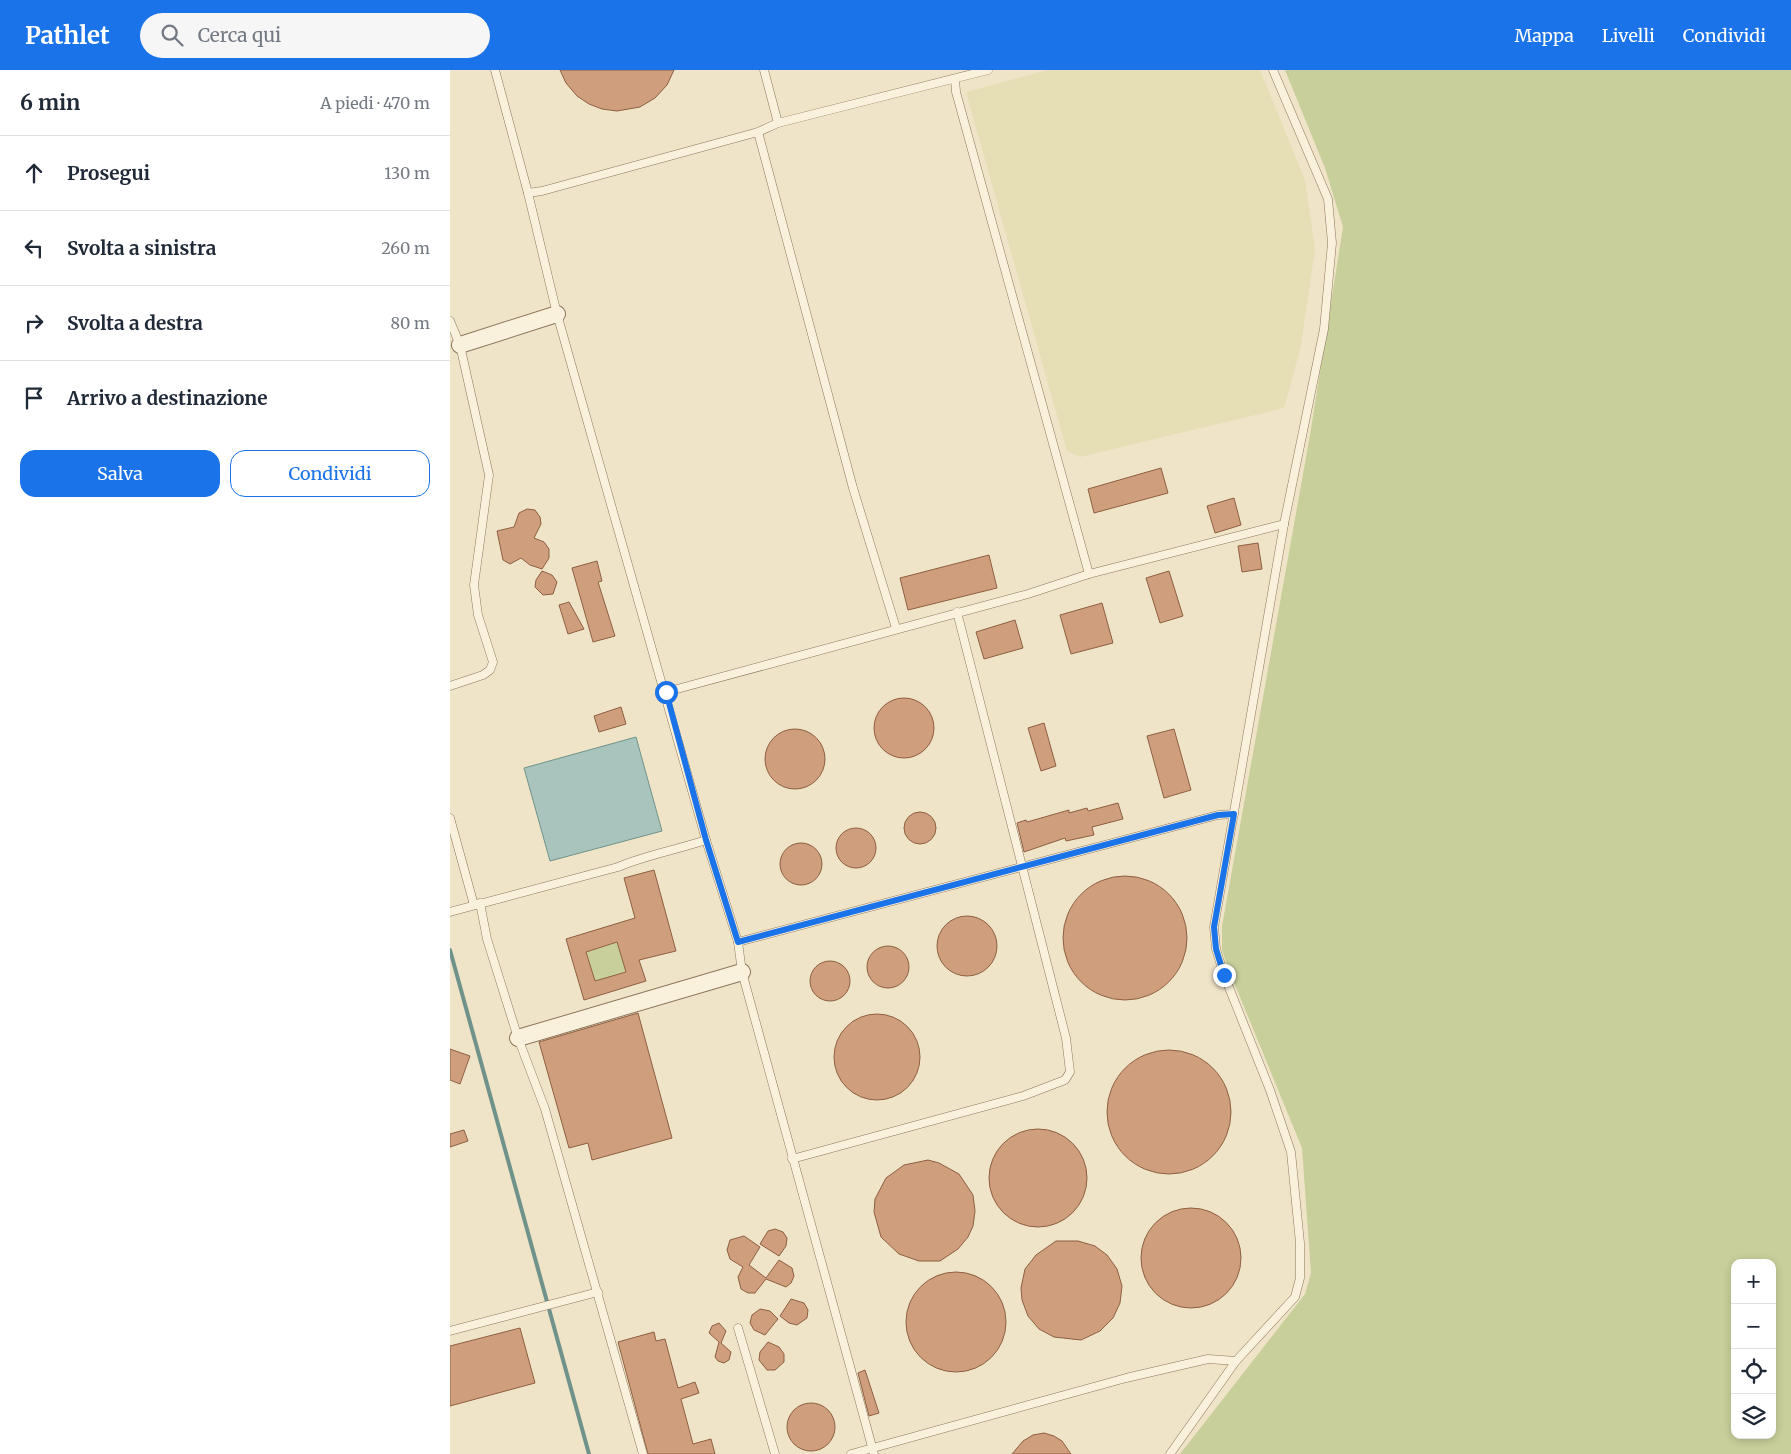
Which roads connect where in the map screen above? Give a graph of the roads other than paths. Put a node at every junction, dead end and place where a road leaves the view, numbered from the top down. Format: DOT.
graph roads {
  1 [pos="495,70"];
  2 [pos="764,70"];
  3 [pos="988,70"];
  4 [pos="1273,70"];
  5 [pos="956,80"];
  6 [pos="778,123"];
  7 [pos="758,132"];
  8 [pos="528,193"];
  9 [pos="557,314"];
  10 [pos="450,321"];
  11 [pos="460,345"];
  12 [pos="1284,524"];
  13 [pos="1089,574"];
  14 [pos="957,612"];
  15 [pos="896,628"];
  16 [pos="450,686"];
  17 [pos="666,692"];
  18 [pos="1234,814"];
  19 [pos="450,818"];
  20 [pos="706,840"];
  21 [pos="1022,866"];
  22 [pos="477,904"];
  23 [pos="450,912"];
  24 [pos="738,942"];
  25 [pos="742,972"];
  26 [pos="518,1038"];
  27 [pos="792,1159"];
  28 [pos="598,1292"];
  29 [pos="738,1328"];
  30 [pos="450,1331"];
  31 [pos="1236,1361"];
  32 [pos="873,1451"];
  33 [pos="643,1454"];
  34 [pos="775,1454"];
  35 [pos="851,1454"];
  36 [pos="1170,1454"];
  1 -- 8 [label="lane"];
  2 -- 6 [label="lane"];
  3 -- 5 [label="lane"];
  4 -- 12 [label="lane"];
  5 -- 6 [label="lane"];
  5 -- 13 [label="lane"];
  6 -- 7 [label="lane"];
  7 -- 8 [label="lane"];
  7 -- 15 [label="lane"];
  8 -- 9 [label="lane"];
  9 -- 11 [label="street"];
  9 -- 17 [label="lane"];
  10 -- 11 [label="lane"];
  11 -- 16 [label="lane"];
  12 -- 13 [label="lane"];
  12 -- 18 [label="lane"];
  13 -- 14 [label="lane"];
  14 -- 15 [label="lane"];
  14 -- 21 [label="lane"];
  15 -- 17 [label="lane"];
  17 -- 20 [label="lane"];
  18 -- 21 [label="lane"];
  18 -- 31 [label="lane"];
  19 -- 22 [label="lane"];
  20 -- 22 [label="lane"];
  20 -- 24 [label="lane"];
  21 -- 24 [label="lane"];
  21 -- 27 [label="lane"];
  22 -- 23 [label="lane"];
  22 -- 26 [label="lane"];
  24 -- 25 [label="lane"];
  25 -- 26 [label="street"];
  25 -- 27 [label="lane"];
  26 -- 28 [label="lane"];
  27 -- 32 [label="lane"];
  28 -- 30 [label="lane"];
  28 -- 33 [label="lane"];
  29 -- 34 [label="lane"];
  31 -- 32 [label="lane"];
  31 -- 36 [label="lane"];
  32 -- 35 [label="lane"];
}
